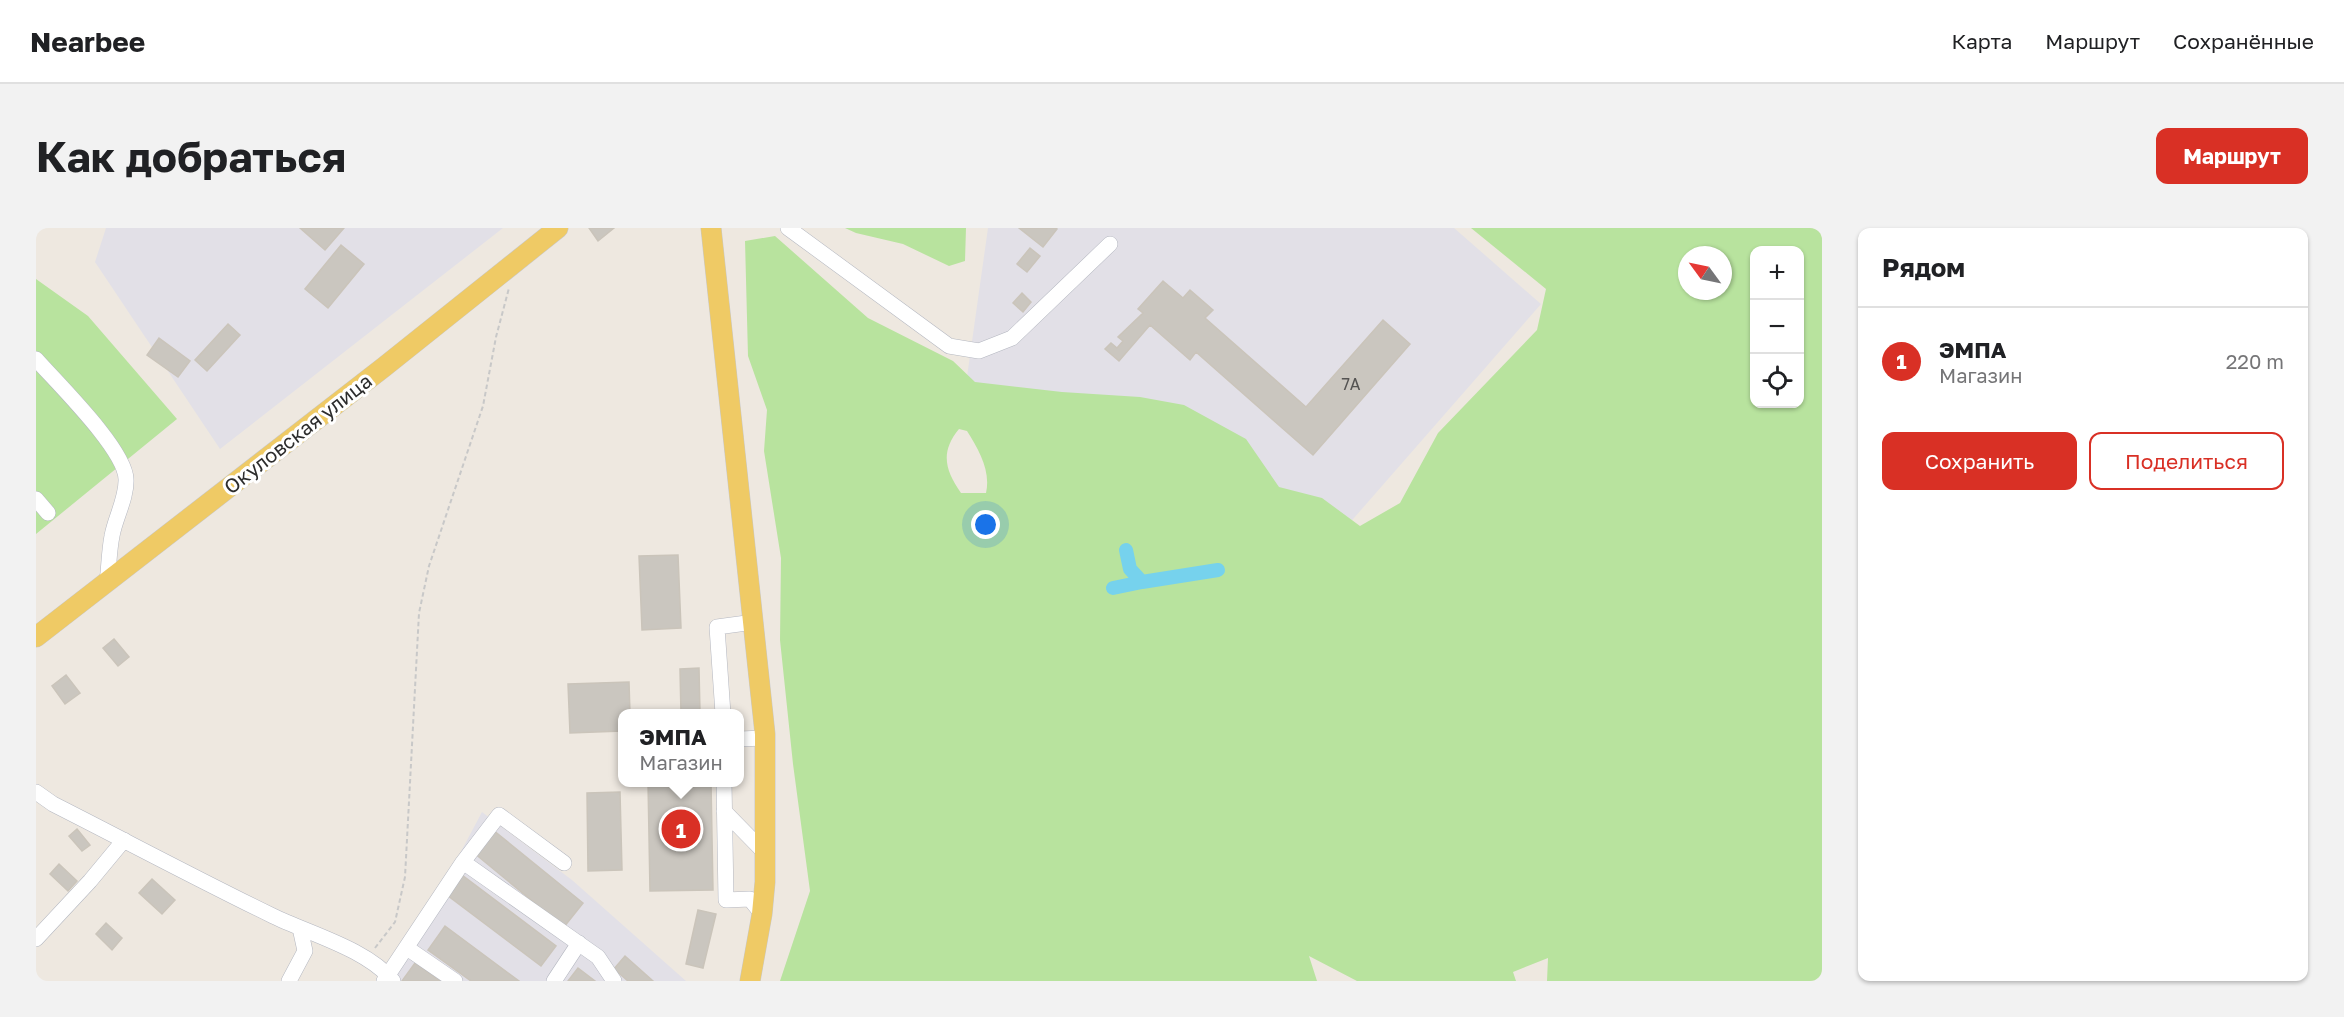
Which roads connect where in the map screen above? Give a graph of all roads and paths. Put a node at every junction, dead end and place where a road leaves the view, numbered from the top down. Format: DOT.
graph roads {
  1 [pos="558,228"];
  2 [pos="711,228"];
  3 [pos="788,228"];
  4 [pos="1110,244"];
  5 [pos="511,282"];
  6 [pos="36,359"];
  7 [pos="36,499"];
  8 [pos="48,513"];
  9 [pos="107,582"];
  10 [pos="754,622"];
  11 [pos="36,637"];
  12 [pos="723,709"];
  13 [pos="764,738"];
  14 [pos="744,739"];
  15 [pos="724,787"];
  16 [pos="36,792"];
  17 [pos="724,811"];
  18 [pos="123,840"];
  19 [pos="766,855"];
  20 [pos="463,862"];
  21 [pos="564,863"];
  22 [pos="762,914"];
  23 [pos="300,928"];
  24 [pos="36,939"];
  25 [pos="579,943"];
  26 [pos="407,948"];
  27 [pos="366,960"];
  28 [pos="387,977"];
  29 [pos="289,981"];
  30 [pos="455,981"];
  31 [pos="554,981"];
  32 [pos="614,981"];
  33 [pos="750,981"];
  1 -- 9 [label="main road, Окуловская улица"];
  2 -- 10 [label="main road"];
  3 -- 4 [label="street"];
  5 -- 27 [label="path"];
  6 -- 9 [label="street"];
  7 -- 8 [label="street"];
  9 -- 11 [label="main road, Окуловская улица"];
  10 -- 12 [label="street"];
  10 -- 13 [label="main road"];
  13 -- 14 [label="street"];
  13 -- 19 [label="main road"];
  15 -- 17 [label="street"];
  16 -- 18 [label="street"];
  17 -- 19 [label="street"];
  17 -- 22 [label="street"];
  18 -- 23 [label="street"];
  18 -- 24 [label="street"];
  19 -- 22 [label="main road"];
  20 -- 21 [label="street"];
  20 -- 25 [label="street"];
  20 -- 26 [label="street"];
  22 -- 33 [label="main road"];
  23 -- 27 [label="street"];
  23 -- 29 [label="street"];
  25 -- 31 [label="street"];
  25 -- 32 [label="street"];
  26 -- 28 [label="street"];
  26 -- 30 [label="street"];
  27 -- 28 [label="street"];
}
